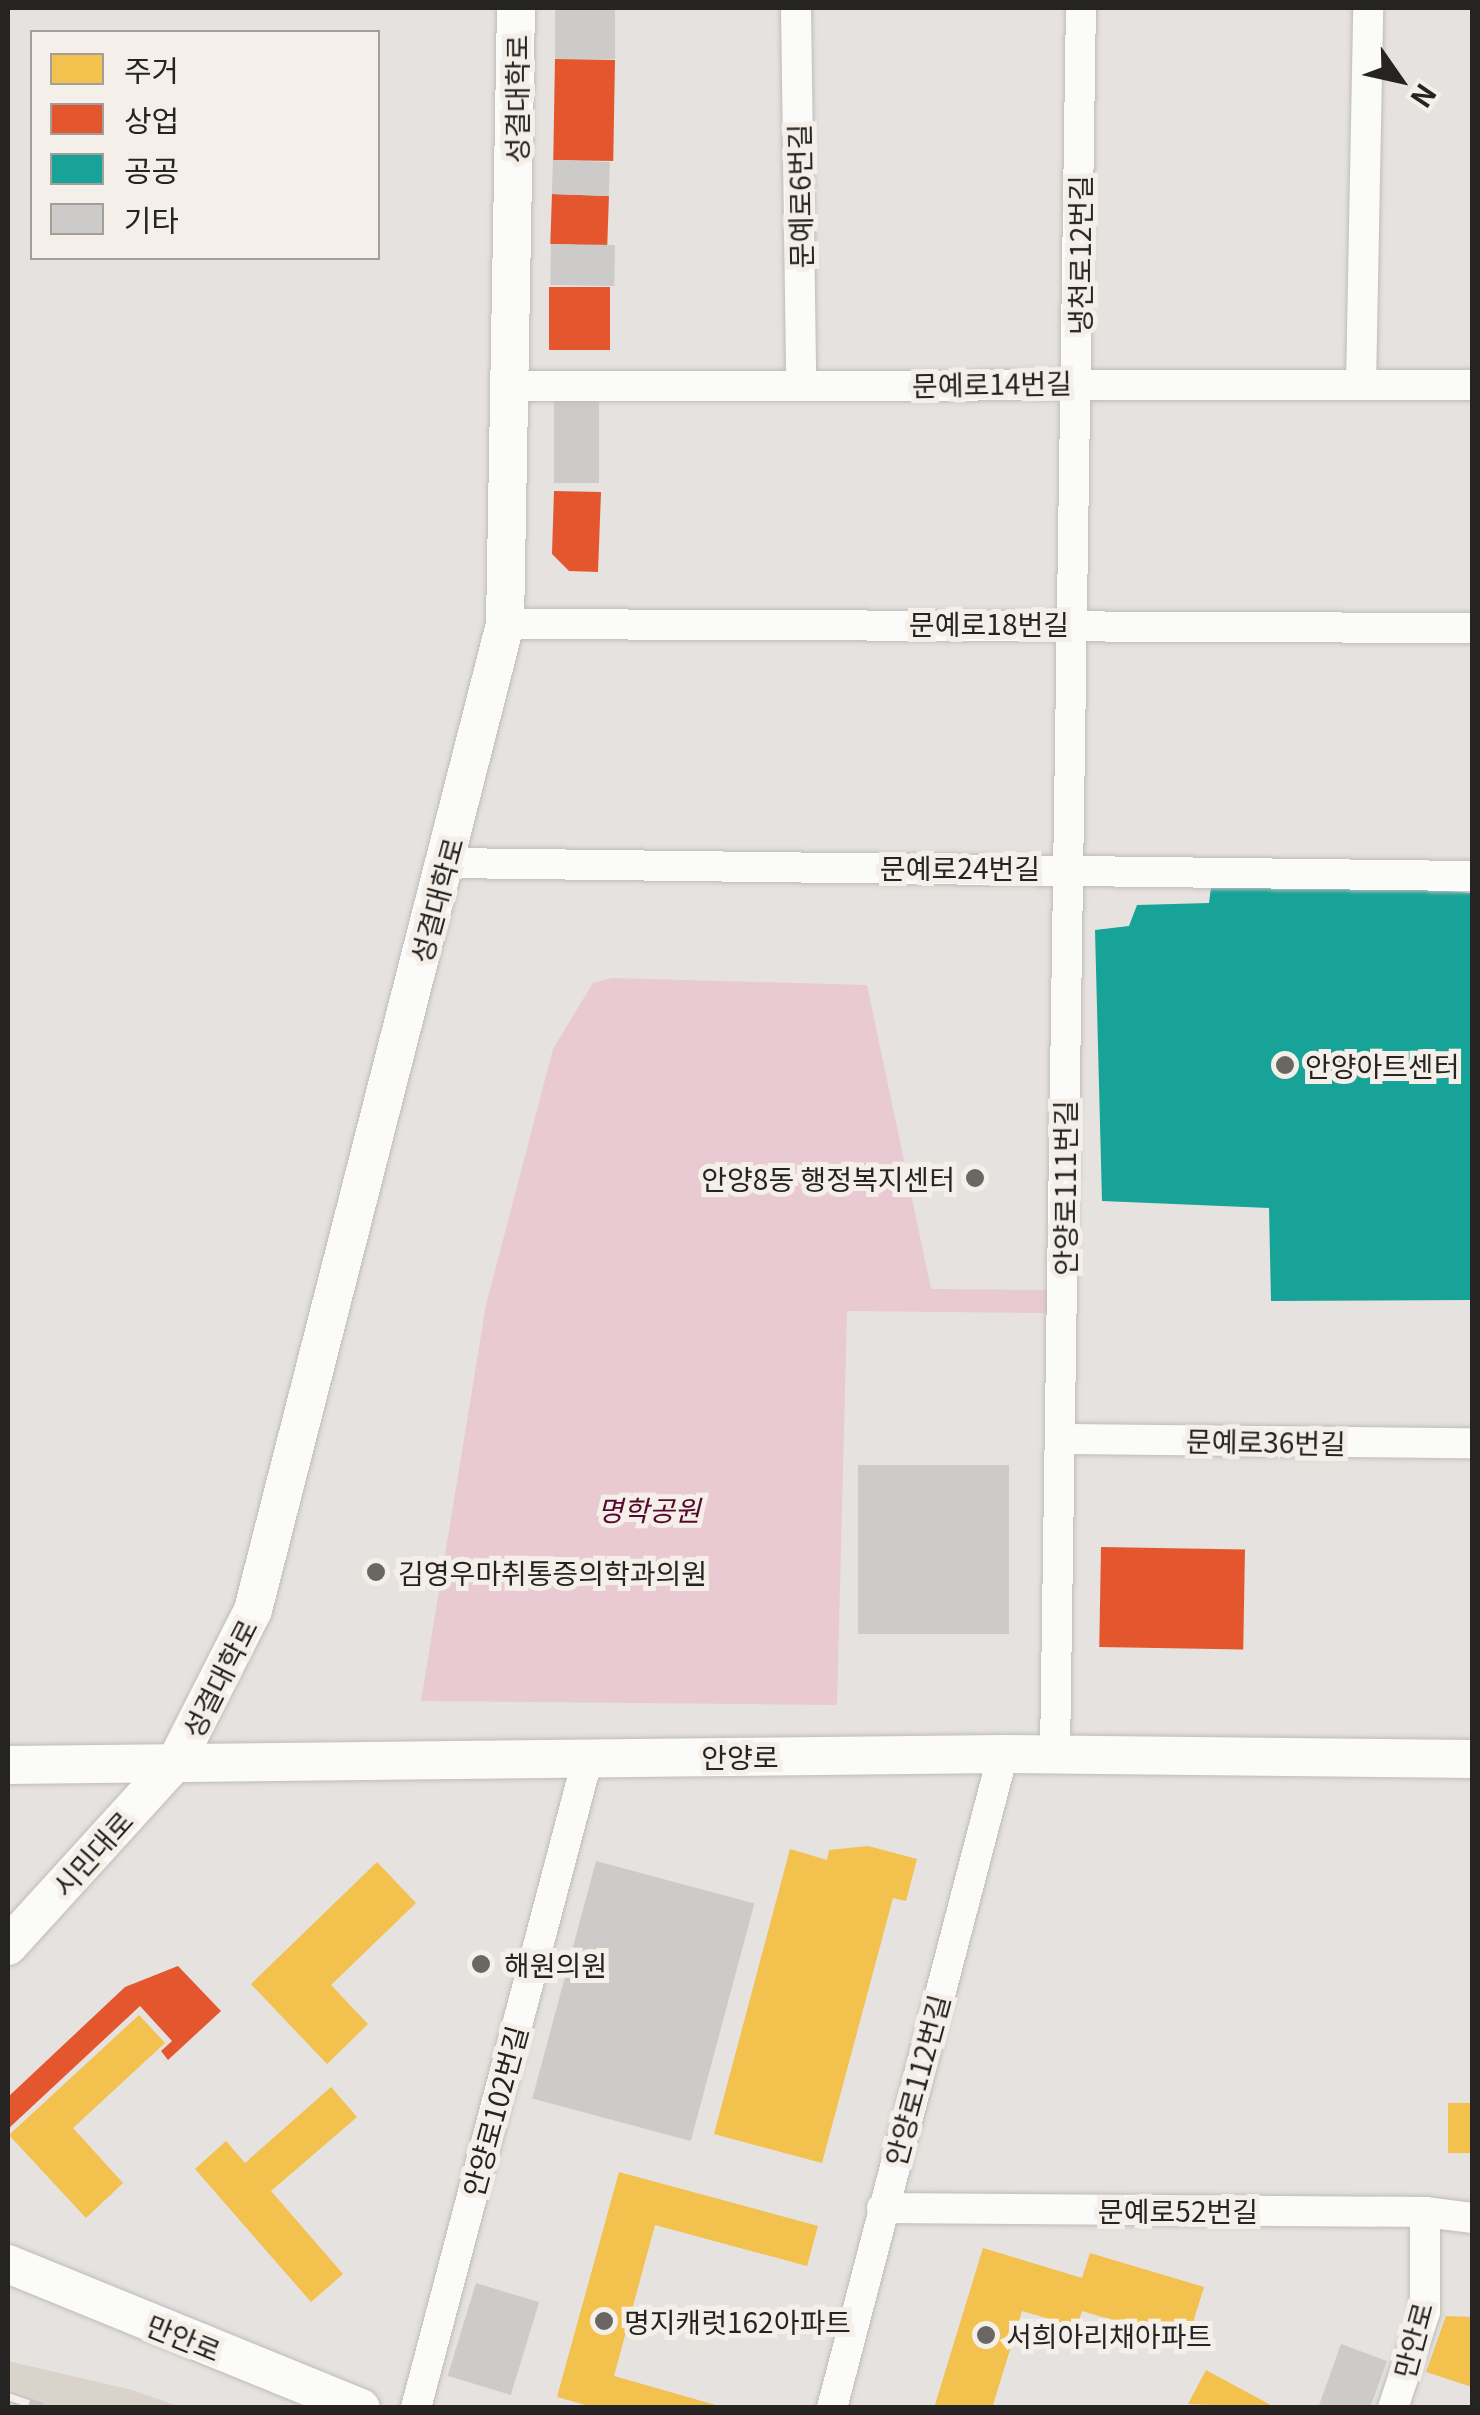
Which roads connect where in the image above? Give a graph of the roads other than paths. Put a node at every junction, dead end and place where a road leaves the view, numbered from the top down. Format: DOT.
graph roads {
  1 [pos="516,8"];
  2 [pos="796,8"];
  3 [pos="1081,8"];
  4 [pos="1368,8"];
  5 [pos="1078,382"];
  6 [pos="802,385"];
  7 [pos="1361,385"];
  8 [pos="511,386"];
  9 [pos="1472,386"];
  10 [pos="1075,623"];
  11 [pos="505,624"];
  12 [pos="1472,628"];
  13 [pos="446,863"];
  14 [pos="1064,868"];
  15 [pos="1472,876"];
  16 [pos="1060,1439"];
  17 [pos="1472,1443"];
  18 [pos="1003,1754"];
  19 [pos="1055,1754"];
  20 [pos="588,1757"];
  21 [pos="1472,1759"];
  22 [pos="178,1760"];
  23 [pos="8,1765"];
  24 [pos="8,1946"];
  25 [pos="882,2208"];
  26 [pos="1425,2212"];
  27 [pos="1472,2218"];
  28 [pos="8,2264"];
  29 [pos="362,2408"];
  30 [pos="416,2408"];
  31 [pos="832,2408"];
  32 [pos="1392,2408"];
  1 -- 8 [label="street, 성결대학로"];
  2 -- 6 [label="street, 문예로6번길"];
  3 -- 5 [label="street, 냉천로12번길"];
  4 -- 7 [label="street"];
  5 -- 6 [label="street, 문예로14번길"];
  5 -- 7 [label="street, 문예로14번길"];
  5 -- 10 [label="street, 냉천로12번길"];
  6 -- 8 [label="street, 문예로14번길"];
  7 -- 9 [label="street, 문예로14번길"];
  8 -- 11 [label="street, 성결대학로"];
  10 -- 11 [label="street, 문예로18번길"];
  10 -- 12 [label="street, 문예로18번길"];
  10 -- 14 [label="street, 안양로111번길"];
  11 -- 13 [label="street, 성결대학로"];
  13 -- 14 [label="street, 문예로24번길"];
  13 -- 22 [label="street, 성결대학로"];
  14 -- 15 [label="street, 문예로24번길"];
  14 -- 16 [label="street, 안양로111번길"];
  16 -- 17 [label="street, 문예로36번길"];
  16 -- 19 [label="street, 안양로111번길"];
  18 -- 19 [label="street, 안양로"];
  18 -- 20 [label="street, 안양로"];
  18 -- 25 [label="street, 안양로112번길"];
  19 -- 21 [label="street, 안양로"];
  20 -- 22 [label="street, 안양로"];
  20 -- 30 [label="street, 안양로102번길"];
  22 -- 23 [label="street, 안양로"];
  22 -- 24 [label="street, 시민대로"];
  25 -- 26 [label="street, 문예로52번길"];
  25 -- 31 [label="street, 안양로112번길"];
  26 -- 27 [label="street, 문예로52번길"];
  26 -- 32 [label="street, 만안로"];
  28 -- 29 [label="street, 만안로"];
}
